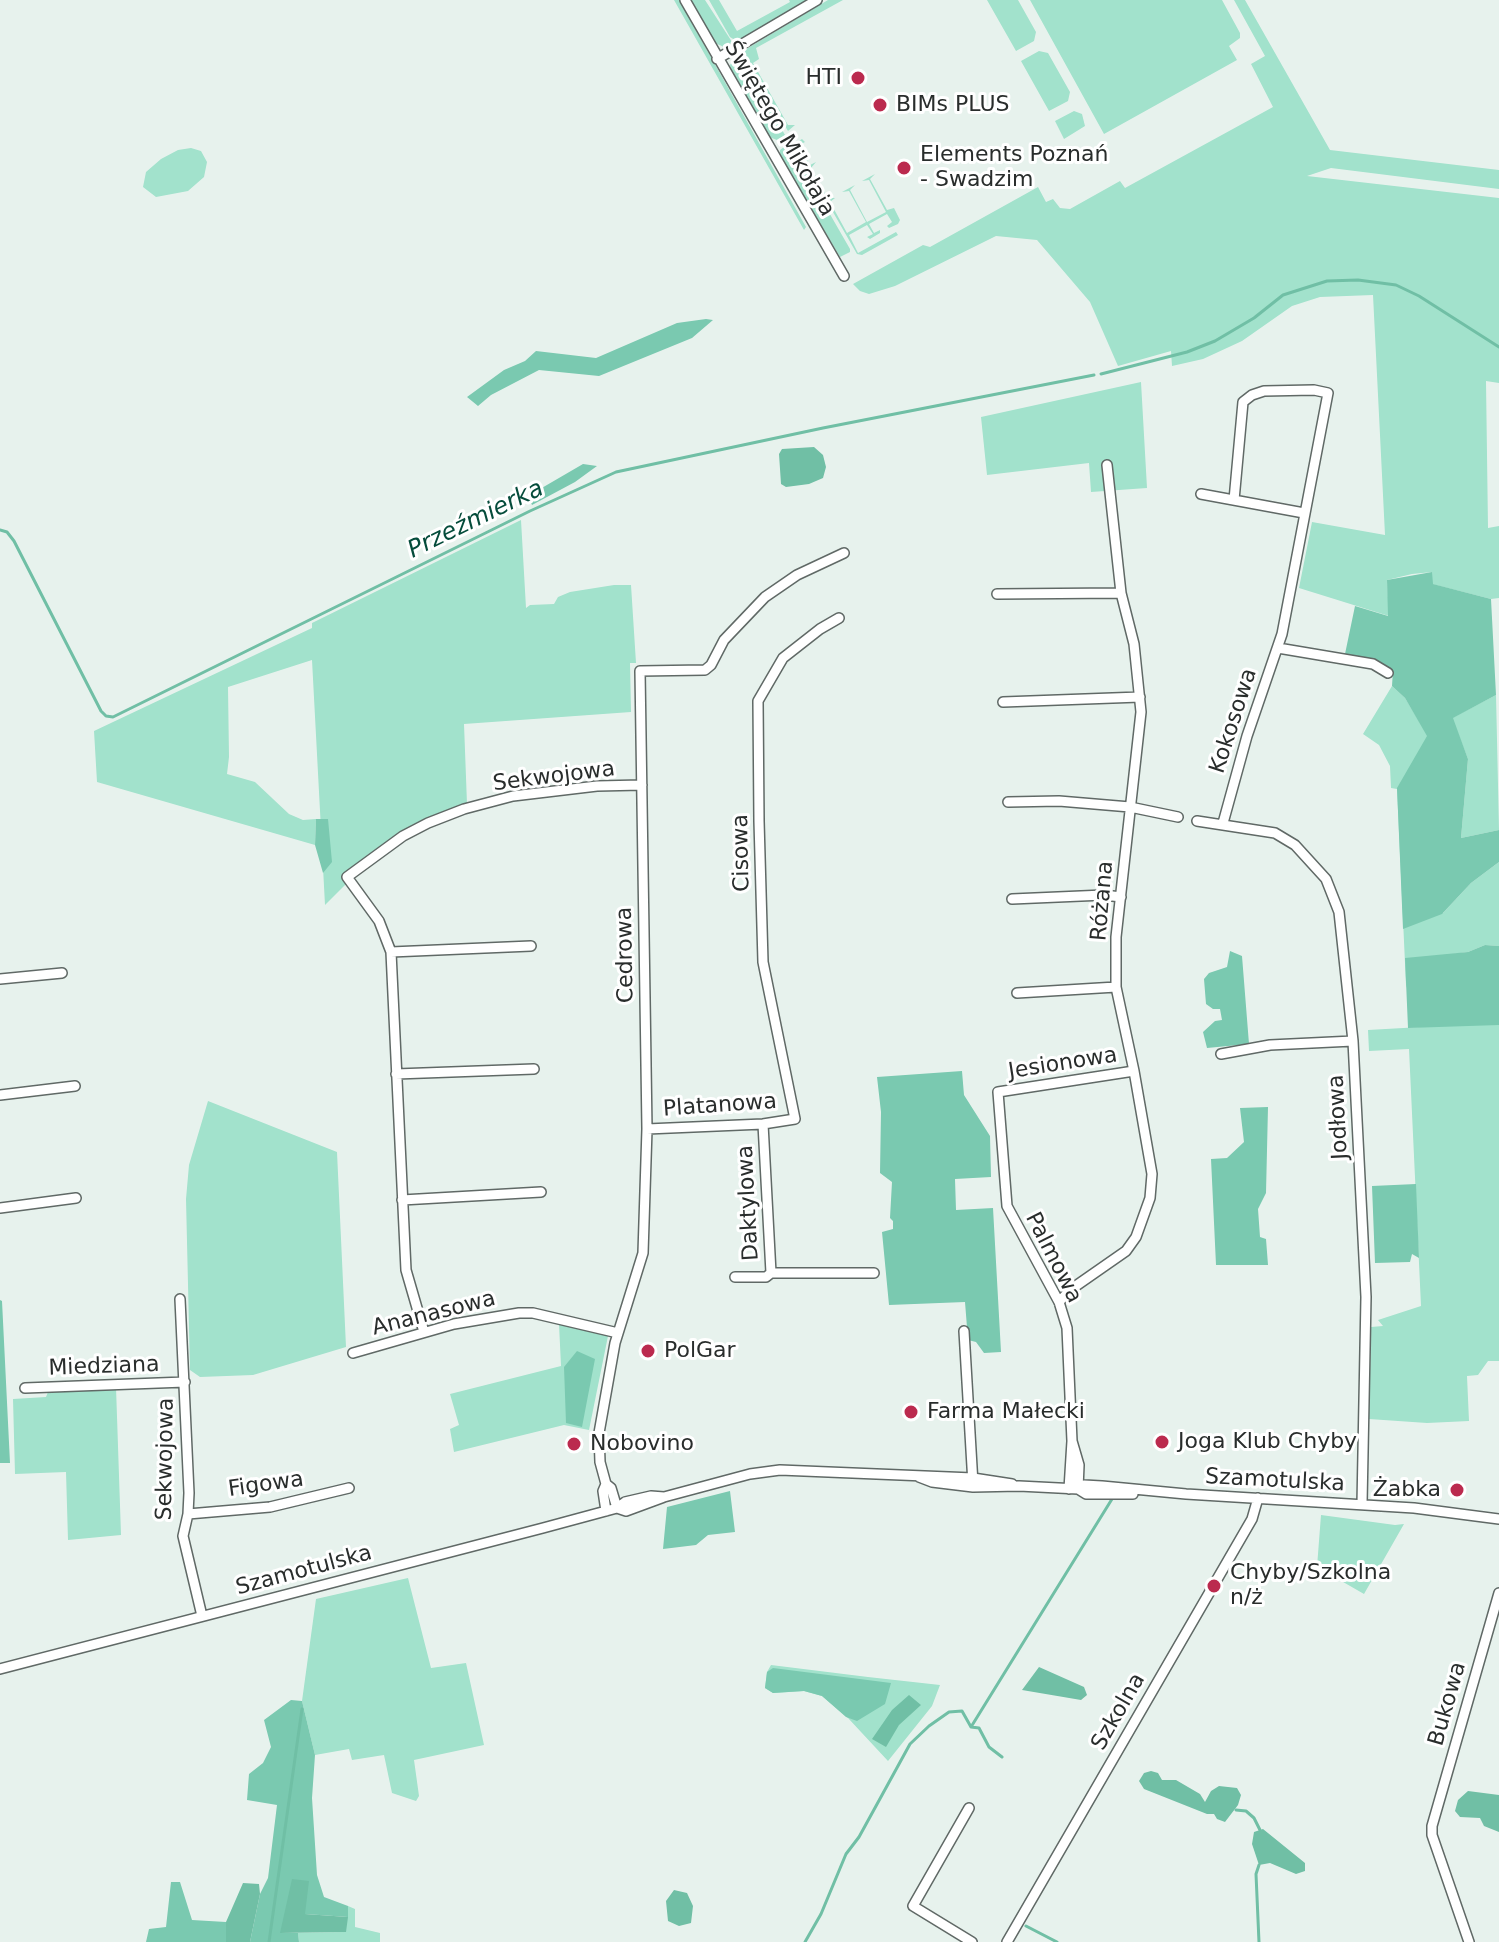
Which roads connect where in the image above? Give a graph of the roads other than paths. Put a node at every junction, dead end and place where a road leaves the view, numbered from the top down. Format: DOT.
graph roads {
  1 [pos="685,0"];
  2 [pos="817,0"];
  3 [pos="717,59"];
  4 [pos="844,276"];
  5 [pos="1107,465"];
  6 [pos="1201,494"];
  7 [pos="1234,500"];
  8 [pos="1304,513"];
  9 [pos="844,553"];
  10 [pos="1121,593"];
  11 [pos="997,594"];
  12 [pos="839,618"];
  13 [pos="1278,648"];
  14 [pos="1388,673"];
  15 [pos="1140,697"];
  16 [pos="1003,702"];
  17 [pos="642,785"];
  18 [pos="1008,802"];
  19 [pos="1130,807"];
  20 [pos="1178,817"];
  21 [pos="1197,821"];
  22 [pos="1223,823"];
  23 [pos="1121,897"];
  24 [pos="1012,899"];
  25 [pos="531,946"];
  26 [pos="391,952"];
  27 [pos="62,973"];
  28 [pos="0,979"];
  29 [pos="1116,987"];
  30 [pos="1017,993"];
  31 [pos="1353,1041"];
  32 [pos="1221,1054"];
  33 [pos="534,1069"];
  34 [pos="1134,1071"];
  35 [pos="396,1074"];
  36 [pos="75,1086"];
  37 [pos="998,1092"];
  38 [pos="0,1095"];
  39 [pos="795,1119"];
  40 [pos="763,1124"];
  41 [pos="647,1129"];
  42 [pos="541,1192"];
  43 [pos="76,1198"];
  44 [pos="402,1200"];
  45 [pos="0,1208"];
  46 [pos="771,1273"];
  47 [pos="874,1273"];
  48 [pos="735,1277"];
  49 [pos="180,1299"];
  50 [pos="1059,1302"];
  51 [pos="964,1331"];
  52 [pos="424,1332"];
  53 [pos="618,1333"];
  54 [pos="353,1353"];
  55 [pos="185,1382"];
  56 [pos="25,1388"];
  57 [pos="973,1483"];
  58 [pos="606,1484"];
  59 [pos="349,1488"];
  60 [pos="1073,1489"];
  61 [pos="1258,1498"];
  62 [pos="1362,1504"];
  63 [pos="617,1508"];
  64 [pos="606,1511"];
  65 [pos="188,1514"];
  66 [pos="1499,1519"];
  67 [pos="1499,1593"];
  68 [pos="202,1616"];
  69 [pos="0,1669"];
  70 [pos="969,1808"];
  71 [pos="972,1942"];
  72 [pos="1007,1942"];
  73 [pos="1469,1942"];
  1 -- 3 [label="street, Świętego Mikołaja"];
  2 -- 3 [label="street"];
  3 -- 4 [label="street, Świętego Mikołaja"];
  5 -- 10 [label="street, Różana"];
  6 -- 7 [label="street"];
  7 -- 8 [label="street"];
  7 -- 8 [label="street"];
  8 -- 13 [label="street"];
  9 -- 17 [label="street, Cedrowa"];
  10 -- 11 [label="street"];
  10 -- 15 [label="street, Różana"];
  12 -- 39 [label="street, Cisowa"];
  13 -- 14 [label="street, Kokosowa"];
  13 -- 22 [label="street, Kokosowa"];
  15 -- 16 [label="street"];
  15 -- 19 [label="street, Różana"];
  17 -- 26 [label="street, Sekwojowa"];
  17 -- 41 [label="street, Cedrowa"];
  18 -- 19 [label="street"];
  19 -- 20 [label="street"];
  19 -- 23 [label="street, Różana"];
  21 -- 22 [label="street, Jodłowa"];
  22 -- 31 [label="street, Jodłowa"];
  23 -- 24 [label="street"];
  23 -- 29 [label="street, Różana"];
  25 -- 26 [label="street"];
  26 -- 35 [label="street"];
  27 -- 28 [label="street"];
  29 -- 30 [label="street"];
  29 -- 34 [label="street, Różana"];
  31 -- 32 [label="street"];
  31 -- 62 [label="street, Jodłowa"];
  33 -- 35 [label="street"];
  34 -- 37 [label="street, Jesionowa"];
  34 -- 50 [label="street, Różana"];
  35 -- 44 [label="street"];
  36 -- 38 [label="street"];
  37 -- 50 [label="street, Palmowa"];
  39 -- 40 [label="street, Platanowa"];
  40 -- 41 [label="street, Platanowa"];
  40 -- 46 [label="street, Daktylowa"];
  41 -- 53 [label="street, Cedrowa"];
  42 -- 44 [label="street"];
  43 -- 45 [label="street"];
  44 -- 52 [label="street"];
  46 -- 47 [label="street, Daktylowa"];
  46 -- 48 [label="street"];
  49 -- 55 [label="street, Sekwojowa"];
  50 -- 60 [label="street, Palmowa"];
  51 -- 57 [label="street"];
  52 -- 53 [label="street, Ananasowa"];
  52 -- 54 [label="street, Ananasowa"];
  53 -- 58 [label="street, Cedrowa"];
  55 -- 56 [label="street, Miedziana"];
  55 -- 65 [label="street, Sekwojowa"];
  57 -- 60 [label="street, Szamotulska"];
  57 -- 63 [label="street, Szamotulska"];
  58 -- 63 [label="street, Cedrowa"];
  58 -- 64 [label="street, Cedrowa"];
  59 -- 65 [label="street, Figowa"];
  60 -- 61 [label="street, Szamotulska"];
  61 -- 62 [label="street, Szamotulska"];
  61 -- 72 [label="street, Szkolna"];
  62 -- 66 [label="street, Szamotulska"];
  63 -- 64 [label="street, Szamotulska"];
  64 -- 68 [label="street, Szamotulska"];
  65 -- 68 [label="street, Sekwojowa"];
  67 -- 73 [label="street, Bukowa"];
  68 -- 69 [label="street, Szamotulska"];
  70 -- 71 [label="street"];
}
